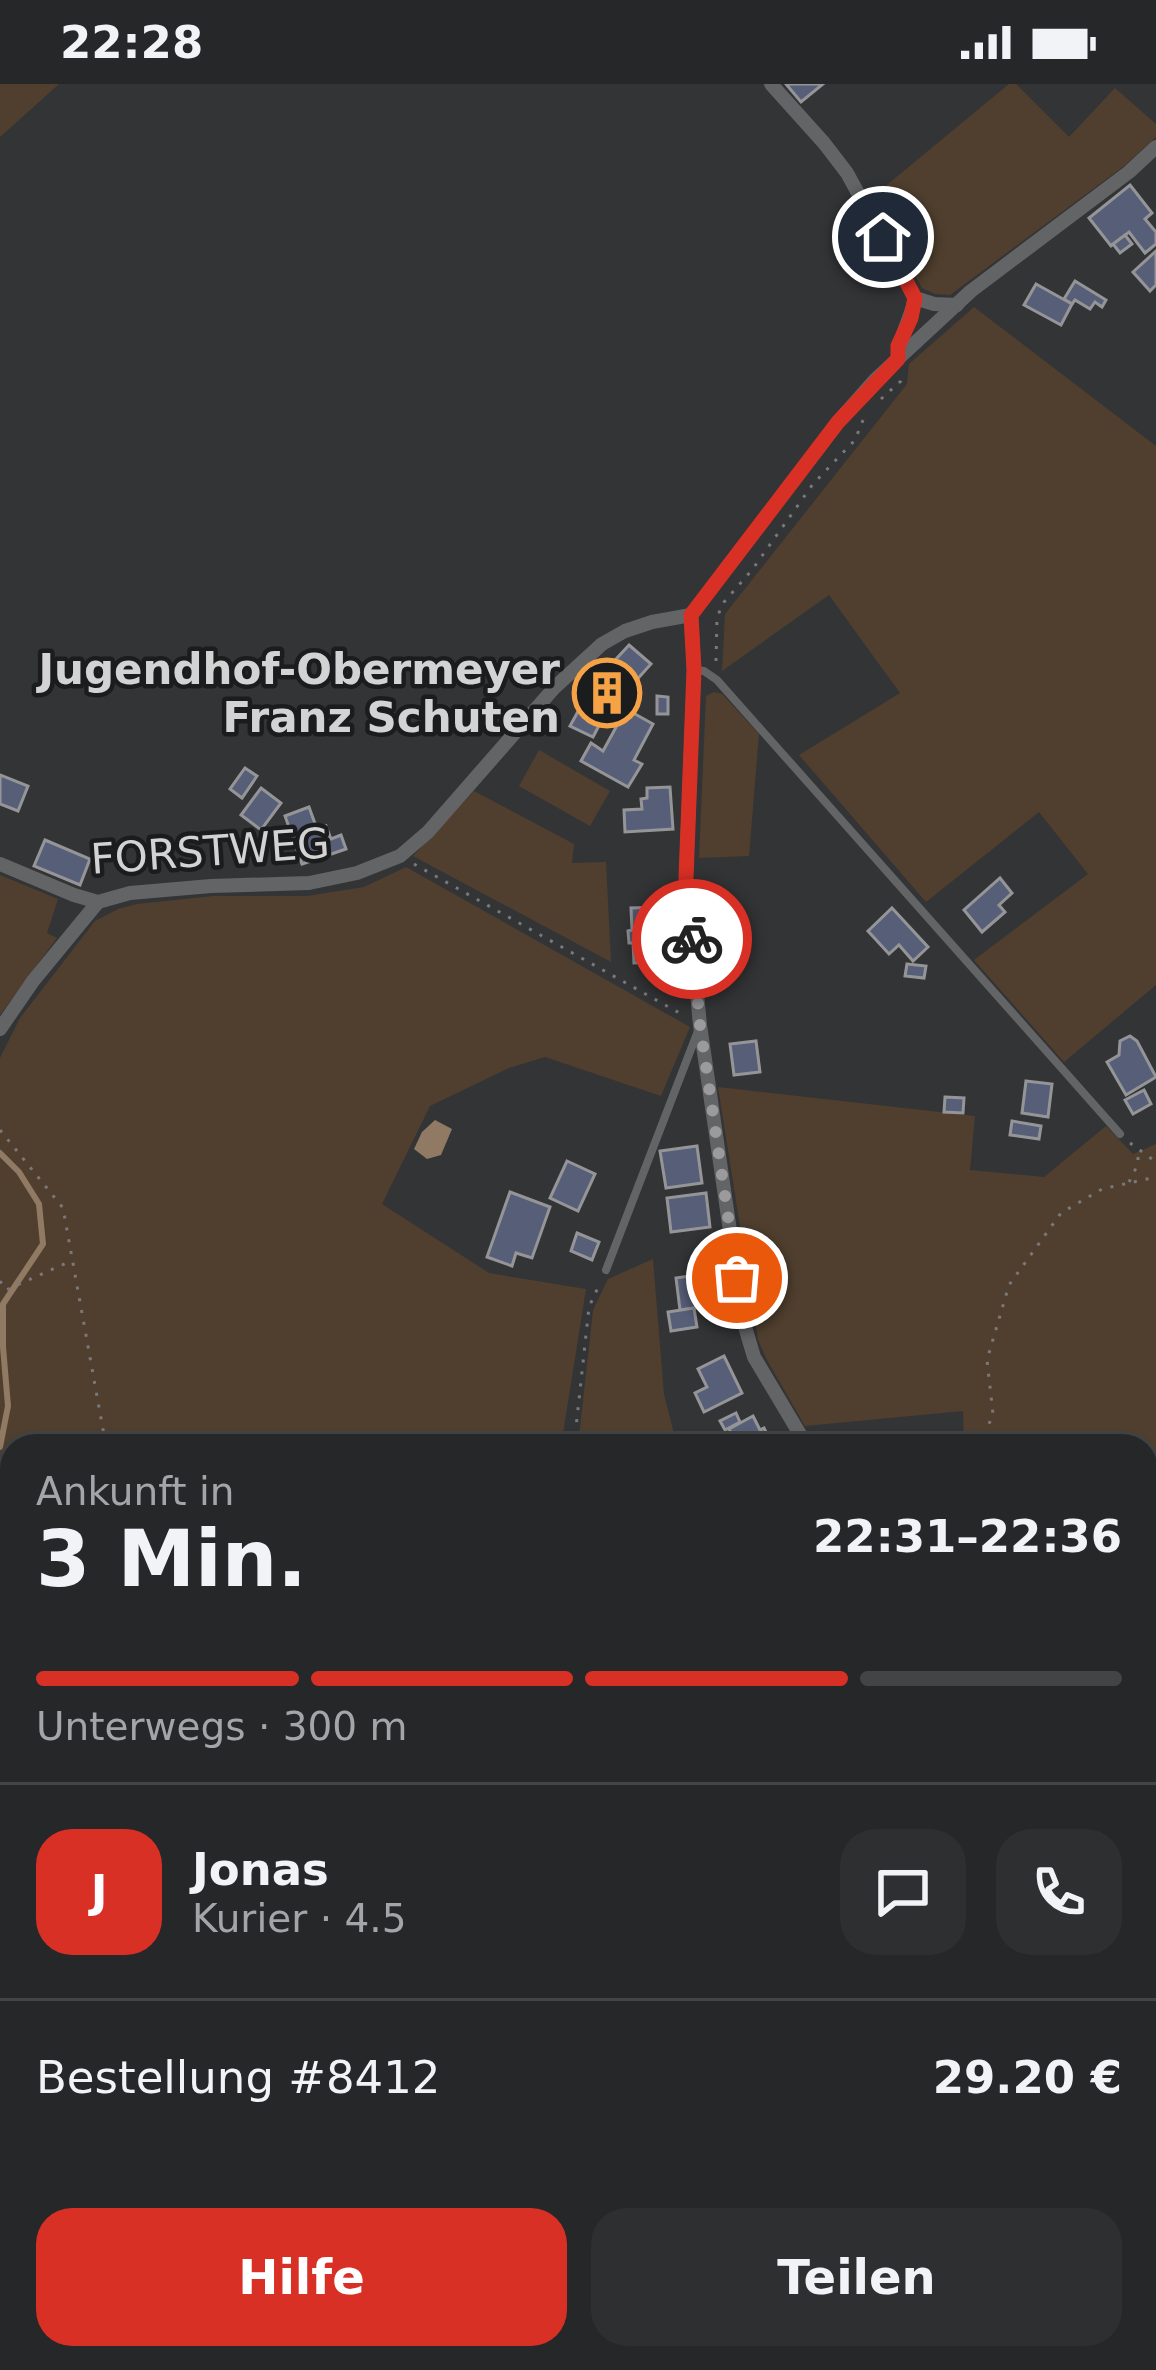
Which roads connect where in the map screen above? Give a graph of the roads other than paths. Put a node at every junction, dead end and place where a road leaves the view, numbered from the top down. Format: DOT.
graph roads {
  1 [pos="771,84"];
  2 [pos="1156,146"];
  3 [pos="915,298"];
  4 [pos="957,305"];
  5 [pos="898,359"];
  6 [pos="691,615"];
  7 [pos="694,670"];
  8 [pos="0,864"];
  9 [pos="98,902"];
  10 [pos="700,1025"];
  11 [pos="0,1029"];
  12 [pos="1120,1134"];
  13 [pos="606,1270"];
  14 [pos="800,1434"];
  1 -- 3 [label="street"];
  2 -- 4 [label="street"];
  3 -- 4 [label="street"];
  3 -- 5 [label="street"];
  4 -- 5 [label="street"];
  5 -- 6 [label="street"];
  6 -- 7 [label="street"];
  6 -- 9 [label="street, FORSTWEG"];
  7 -- 10 [label="street"];
  7 -- 12 [label="lane"];
  8 -- 9 [label="street, FORSTWEG"];
  9 -- 11 [label="street"];
  10 -- 13 [label="lane"];
  10 -- 14 [label="street"];
}
